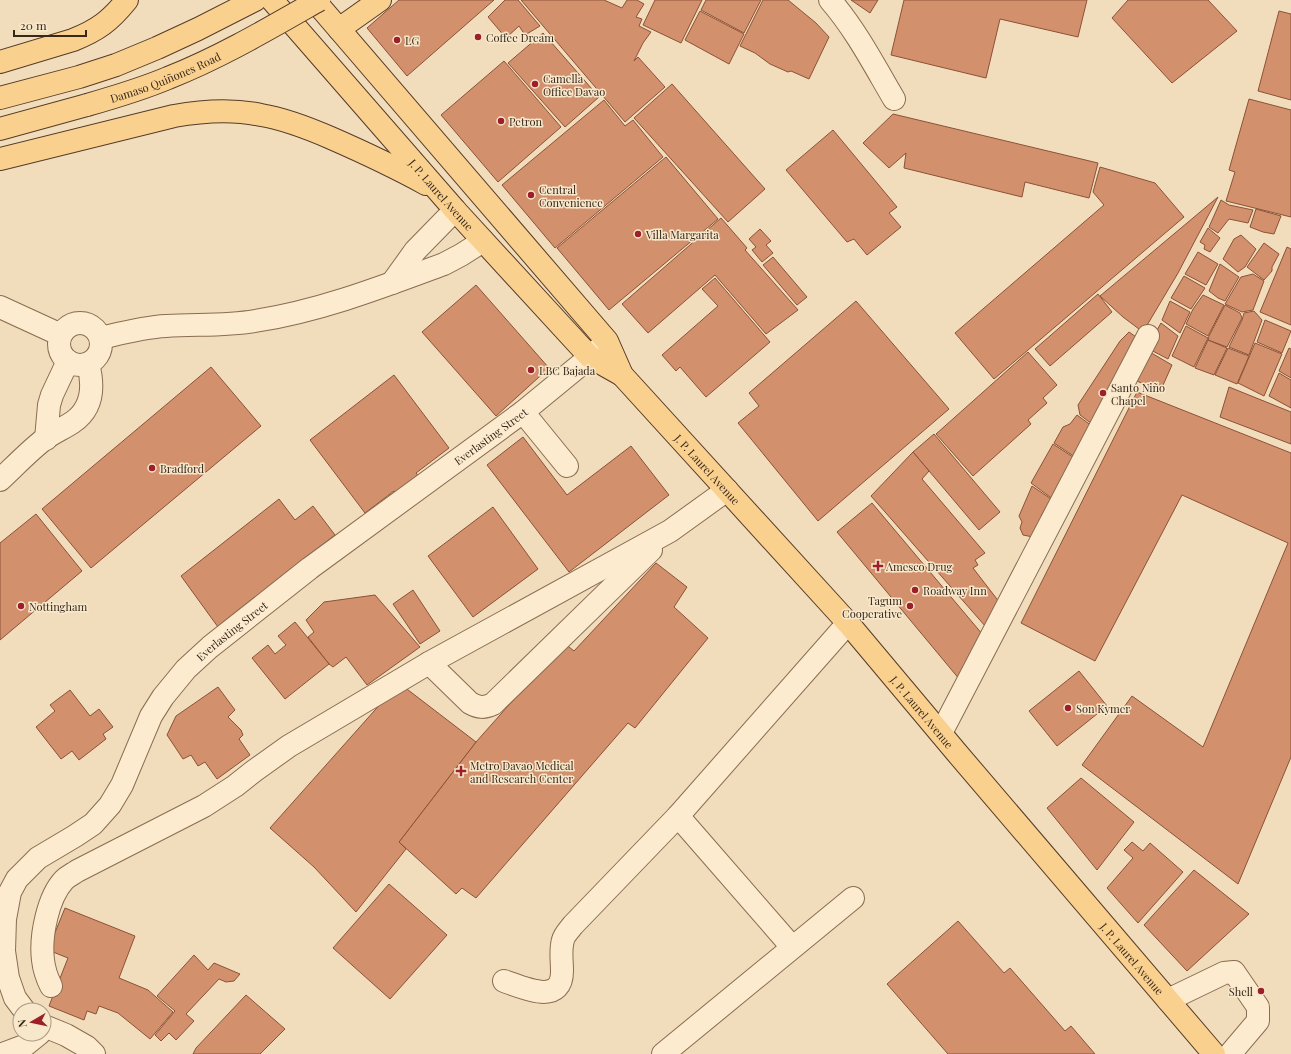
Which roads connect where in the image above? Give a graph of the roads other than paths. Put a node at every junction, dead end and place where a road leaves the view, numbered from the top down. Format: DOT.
graph roads {
  1 [pos="127,0"];
  2 [pos="255,0"];
  3 [pos="272,0"];
  4 [pos="314,0"];
  5 [pos="319,0"];
  6 [pos="380,0"];
  7 [pos="830,0"];
  8 [pos="339,29"];
  9 [pos="0,62"];
  10 [pos="0,98"];
  11 [pos="894,99"];
  12 [pos="0,129"];
  13 [pos="0,159"];
  14 [pos="438,191"];
  15 [pos="455,210"];
  16 [pos="483,241"];
  17 [pos="392,283"];
  18 [pos="0,307"];
  19 [pos="61,336"];
  20 [pos="1148,336"];
  21 [pos="101,338"];
  22 [pos="606,341"];
  23 [pos="590,357"];
  24 [pos="78,363"];
  25 [pos="622,376"];
  26 [pos="523,412"];
  27 [pos="46,439"];
  28 [pos="567,466"];
  29 [pos="0,480"];
  30 [pos="727,490"];
  31 [pos="670,531"];
  32 [pos="848,623"];
  33 [pos="429,663"];
  34 [pos="941,733"];
  35 [pos="678,816"];
  36 [pos="853,898"];
  37 [pos="792,948"];
  38 [pos="504,982"];
  39 [pos="51,986"];
  40 [pos="1168,1000"];
  41 [pos="18,1002"];
  42 [pos="52,1031"];
  43 [pos="28,1042"];
  44 [pos="3,1054"];
  45 [pos="94,1054"];
  46 [pos="663,1054"];
  47 [pos="1214,1054"];
  48 [pos="1230,1054"];
  1 -- 9 [label="main road"];
  2 -- 10 [label="main road"];
  3 -- 14 [label="main road, J. P. Laurel Avenue"];
  4 -- 8 [label="main road, J. P. Laurel Avenue"];
  5 -- 12 [label="main road, Damaso Quiñones Road, bridge"];
  6 -- 8 [label="main road"];
  7 -- 11 [label="street"];
  8 -- 22 [label="main road, J. P. Laurel Avenue"];
  13 -- 14 [label="main road"];
  14 -- 15 [label="main road, J. P. Laurel Avenue"];
  15 -- 16 [label="main road, J. P. Laurel Avenue"];
  15 -- 17 [label="street"];
  16 -- 17 [label="street"];
  16 -- 23 [label="main road, J. P. Laurel Avenue"];
  17 -- 21 [label="street"];
  18 -- 19 [label="street"];
  19 -- 21 [label="street"];
  19 -- 24 [label="street"];
  20 -- 34 [label="street"];
  21 -- 24 [label="street"];
  22 -- 23 [label="street, Everlasting Street"];
  22 -- 25 [label="main road, J. P. Laurel Avenue"];
  23 -- 25 [label="main road, J. P. Laurel Avenue"];
  23 -- 26 [label="street, Everlasting Street"];
  24 -- 27 [label="street"];
  24 -- 27 [label="street"];
  25 -- 30 [label="main road, J. P. Laurel Avenue"];
  26 -- 28 [label="street"];
  26 -- 41 [label="street, Everlasting Street"];
  27 -- 29 [label="street"];
  30 -- 31 [label="street"];
  30 -- 32 [label="main road, J. P. Laurel Avenue"];
  31 -- 33 [label="street"];
  31 -- 33 [label="street"];
  32 -- 34 [label="main road, J. P. Laurel Avenue"];
  32 -- 35 [label="street"];
  33 -- 39 [label="street"];
  34 -- 40 [label="main road, J. P. Laurel Avenue"];
  35 -- 37 [label="street"];
  35 -- 38 [label="street"];
  36 -- 37 [label="street"];
  37 -- 46 [label="street"];
  40 -- 47 [label="main road, J. P. Laurel Avenue"];
  40 -- 48 [label="street"];
  42 -- 45 [label="street"];
  43 -- 44 [label="street"];
}
